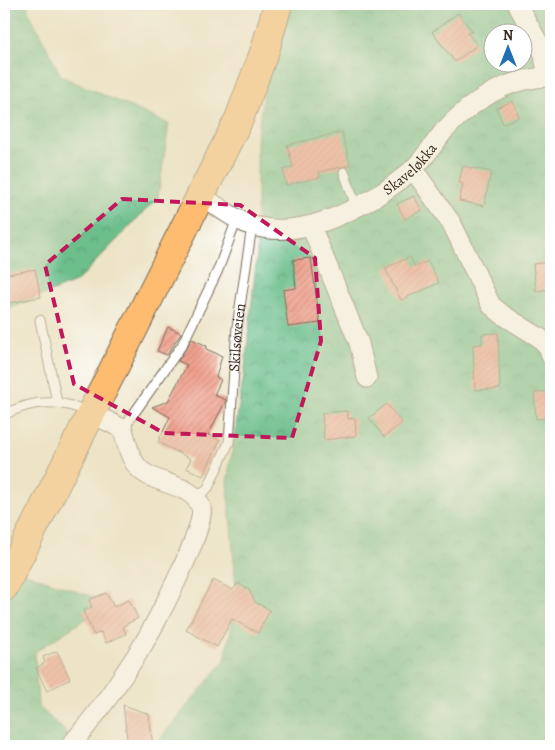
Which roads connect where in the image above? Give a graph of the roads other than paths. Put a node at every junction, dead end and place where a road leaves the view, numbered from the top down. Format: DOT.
graph roads {
  1 [pos="278,4"];
  2 [pos="517,4"];
  3 [pos="550,77"];
  4 [pos="413,169"];
  5 [pos="344,172"];
  6 [pos="202,196"];
  7 [pos="357,209"];
  8 [pos="244,223"];
  9 [pos="312,226"];
  10 [pos="40,320"];
  11 [pos="551,356"];
  12 [pos="367,378"];
  13 [pos="57,402"];
  14 [pos="14,409"];
  15 [pos="4,410"];
  16 [pos="92,413"];
  17 [pos="4,416"];
  18 [pos="123,429"];
  19 [pos="196,498"];
  20 [pos="4,587"];
  21 [pos="70,746"];
  1 -- 6 [label="main road"];
  2 -- 3 [label="street"];
  3 -- 4 [label="street, Skaveløkka"];
  4 -- 7 [label="street, Skaveløkka"];
  4 -- 11 [label="street"];
  5 -- 7 [label="lane"];
  6 -- 8 [label="street"];
  6 -- 16 [label="main road"];
  7 -- 9 [label="street, Skaveløkka"];
  8 -- 9 [label="street, Skaveløkka"];
  8 -- 18 [label="lane"];
  8 -- 19 [label="lane, Skilsøveien"];
  9 -- 12 [label="street"];
  10 -- 13 [label="lane"];
  13 -- 14 [label="lane"];
  13 -- 16 [label="lane"];
  14 -- 15 [label="lane"];
  14 -- 17 [label="lane"];
  16 -- 18 [label="street"];
  16 -- 20 [label="main road"];
  18 -- 19 [label="street"];
  19 -- 21 [label="street"];
}
